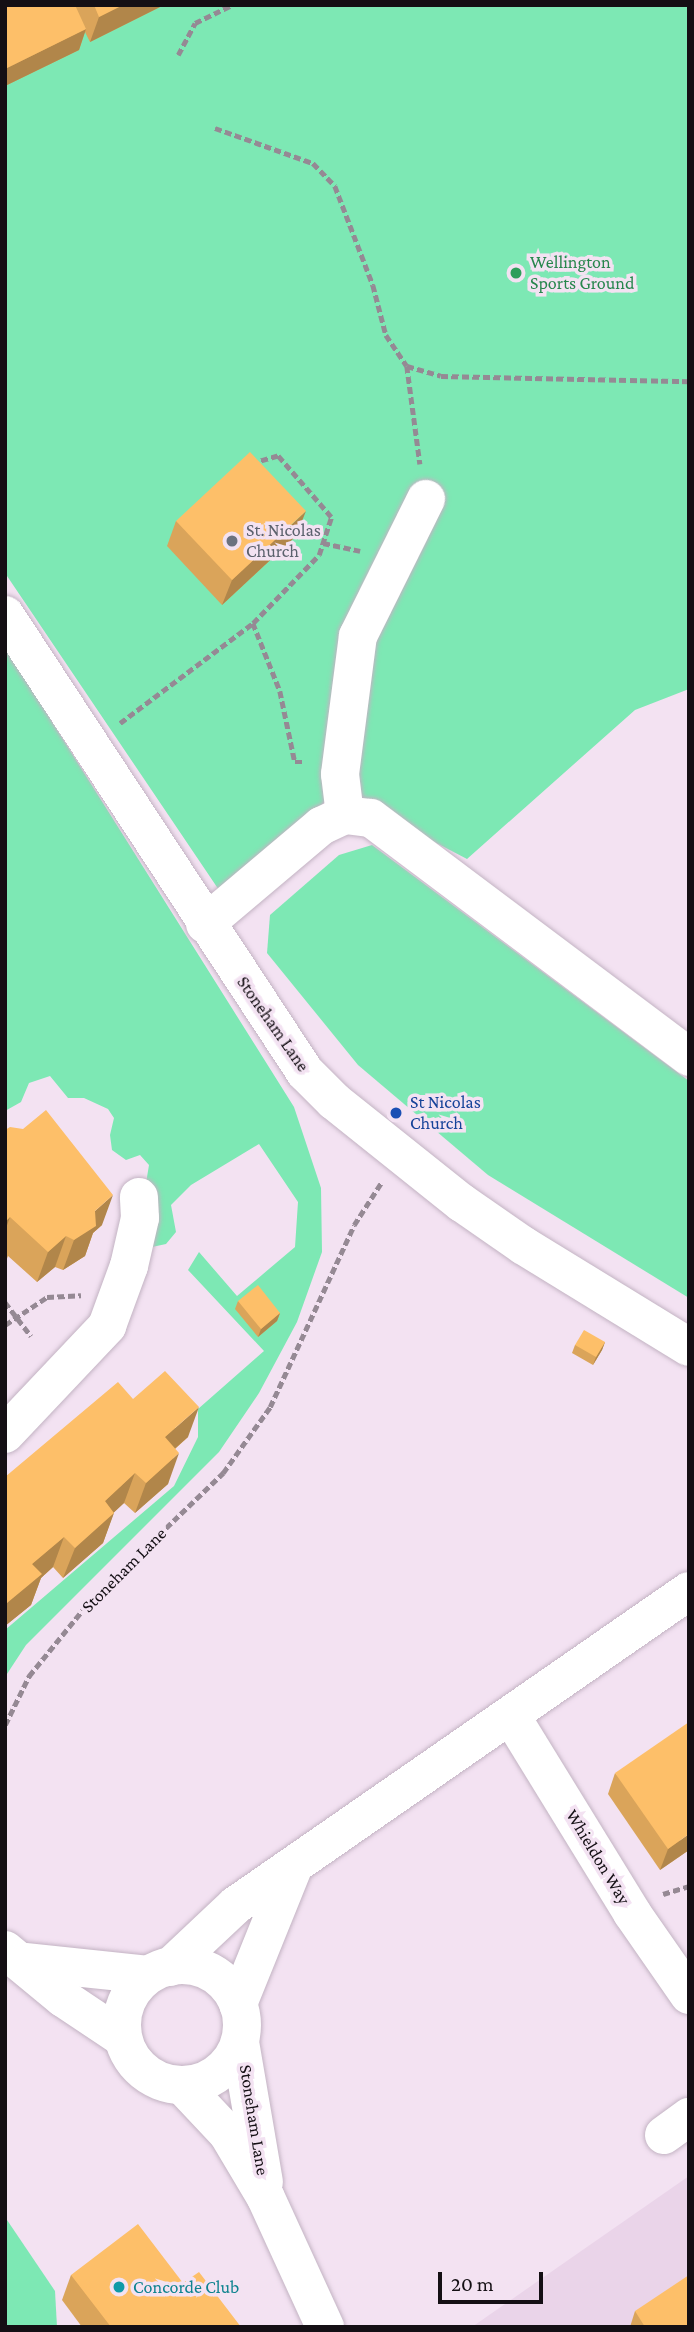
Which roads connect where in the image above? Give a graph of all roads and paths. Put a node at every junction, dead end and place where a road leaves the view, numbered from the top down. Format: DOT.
graph roads {
  1 [pos="232,5"];
  2 [pos="178,55"];
  3 [pos="215,128"];
  4 [pos="407,366"];
  5 [pos="689,381"];
  6 [pos="247,465"];
  7 [pos="426,499"];
  8 [pos="5,615"];
  9 [pos="253,623"];
  10 [pos="91,744"];
  11 [pos="342,760"];
  12 [pos="345,816"];
  13 [pos="205,924"];
  14 [pos="689,1057"];
  15 [pos="387,1175"];
  16 [pos="139,1197"];
  17 [pos="116,1299"];
  18 [pos="5,1302"];
  19 [pos="16,1315"];
  20 [pos="5,1325"];
  21 [pos="31,1336"];
  22 [pos="689,1348"];
  23 [pos="5,1434"];
  24 [pos="689,1591"];
  25 [pos="511,1716"];
  26 [pos="5,1725"];
  27 [pos="293,1868"];
  28 [pos="15,1956"];
  29 [pos="159,1971"];
  30 [pos="689,1994"];
  31 [pos="239,2004"];
  32 [pos="123,2038"];
  33 [pos="240,2042"];
  34 [pos="182,2085"];
  35 [pos="266,2198"];
  36 [pos="325,2327"];
  1 -- 2 [label="path"];
  3 -- 4 [label="path"];
  4 -- 5 [label="path"];
  4 -- 7 [label="path"];
  6 -- 9 [label="path"];
  7 -- 11 [label="street"];
  8 -- 10 [label="street, Stoneham Lane"];
  9 -- 10 [label="path"];
  9 -- 11 [label="path"];
  10 -- 13 [label="street, Stoneham Lane"];
  11 -- 12 [label="street"];
  12 -- 13 [label="street"];
  12 -- 14 [label="street"];
  13 -- 22 [label="street, Stoneham Lane"];
  15 -- 26 [label="path, Stoneham Lane"];
  16 -- 17 [label="street"];
  17 -- 19 [label="path"];
  17 -- 23 [label="street"];
  18 -- 19 [label="path"];
  19 -- 20 [label="path"];
  19 -- 21 [label="path"];
  24 -- 25 [label="street"];
  25 -- 27 [label="street"];
  25 -- 30 [label="street, Whieldon Way"];
  27 -- 29 [label="street"];
  27 -- 31 [label="street"];
  28 -- 29 [label="street"];
  28 -- 32 [label="street"];
  29 -- 31 [label="street"];
  29 -- 32 [label="street"];
  31 -- 33 [label="street"];
  32 -- 34 [label="street"];
  33 -- 34 [label="street"];
  33 -- 35 [label="street, Stoneham Lane"];
  34 -- 35 [label="street, Stoneham Lane"];
  35 -- 36 [label="street, Stoneham Lane"];
}
